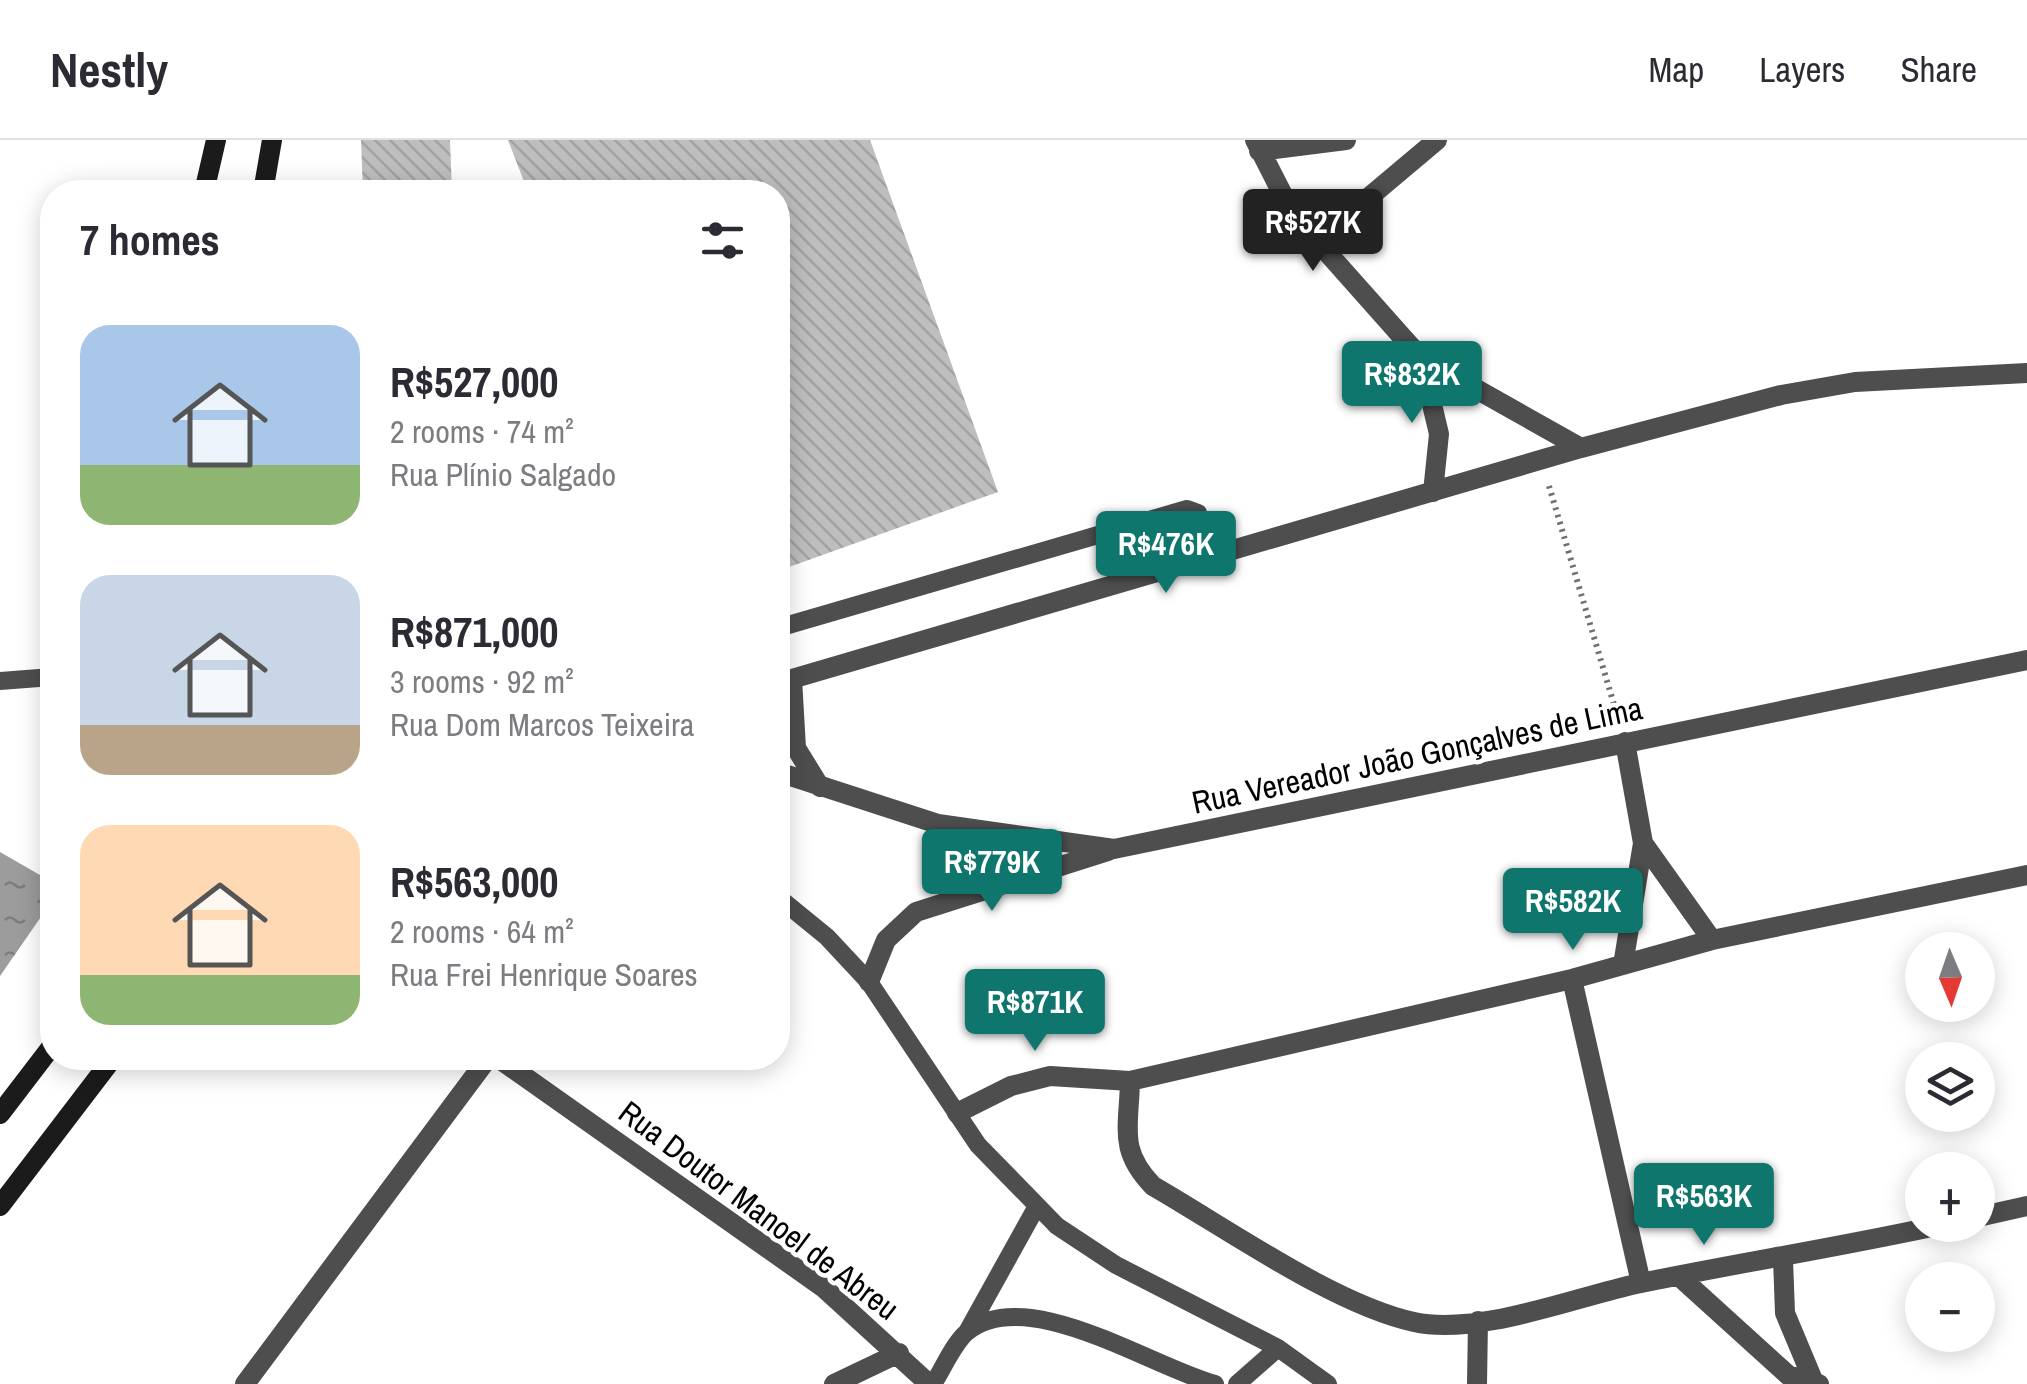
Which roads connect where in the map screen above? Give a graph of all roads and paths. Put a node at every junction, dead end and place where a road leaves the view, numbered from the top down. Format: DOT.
graph roads {
  1 [pos="216,140"];
  2 [pos="272,140"];
  3 [pos="1346,140"];
  4 [pos="1437,140"];
  5 [pos="1257,145"];
  6 [pos="207,180"];
  7 [pos="265,180"];
  8 [pos="1318,241"];
  9 [pos="1421,358"];
  10 [pos="2027,373"];
  11 [pos="1581,448"];
  12 [pos="1542,461"];
  13 [pos="1433,492"];
  14 [pos="1211,557"];
  15 [pos="790,624"];
  16 [pos="2027,660"];
  17 [pos="40,678"];
  18 [pos="790,679"];
  19 [pos="0,681"];
  20 [pos="790,714"];
  21 [pos="1625,742"];
  22 [pos="790,776"];
  23 [pos="820,787"];
  24 [pos="1643,843"];
  25 [pos="1114,849"];
  26 [pos="2027,875"];
  27 [pos="790,907"];
  28 [pos="1712,940"];
  29 [pos="1622,964"];
  30 [pos="1572,979"];
  31 [pos="869,982"];
  32 [pos="40,1062"];
  33 [pos="104,1070"];
  34 [pos="479,1070"];
  35 [pos="515,1070"];
  36 [pos="1130,1081"];
  37 [pos="957,1113"];
  38 [pos="0,1114"];
  39 [pos="0,1206"];
  40 [pos="1037,1206"];
  41 [pos="2027,1206"];
  42 [pos="1995,1213"];
  43 [pos="1905,1233"];
  44 [pos="1783,1259"];
  45 [pos="1681,1278"];
  46 [pos="1641,1283"];
  47 [pos="1478,1321"];
  48 [pos="967,1332"];
  49 [pos="1278,1348"];
  50 [pos="900,1353"];
  51 [pos="1816,1382"];
  52 [pos="245,1384"];
  53 [pos="834,1384"];
  54 [pos="931,1384"];
  55 [pos="1215,1384"];
  56 [pos="1236,1384"];
  57 [pos="1328,1384"];
  58 [pos="1478,1384"];
  1 -- 6 [label="main road"];
  2 -- 7 [label="main road"];
  3 -- 5 [label="street"];
  4 -- 8 [label="street"];
  5 -- 8 [label="street"];
  8 -- 9 [label="street"];
  9 -- 11 [label="street"];
  9 -- 13 [label="street"];
  10 -- 11 [label="street"];
  11 -- 12 [label="street"];
  12 -- 13 [label="street"];
  12 -- 21 [label="path"];
  13 -- 14 [label="street"];
  14 -- 15 [label="lane"];
  14 -- 18 [label="street"];
  16 -- 21 [label="street, Rua Vereador João Gonçalves de Lima"];
  17 -- 19 [label="lane"];
  20 -- 23 [label="street"];
  21 -- 24 [label="street"];
  21 -- 25 [label="street, Rua Vereador João Gonçalves de Lima"];
  22 -- 23 [label="street, Rua Vereador João Gonçalves de Lima"];
  23 -- 25 [label="street, Rua Vereador João Gonçalves de Lima"];
  24 -- 28 [label="street"];
  24 -- 29 [label="street"];
  25 -- 31 [label="street"];
  26 -- 28 [label="street"];
  27 -- 31 [label="lane"];
  28 -- 29 [label="street"];
  29 -- 30 [label="street"];
  30 -- 36 [label="street"];
  30 -- 46 [label="street"];
  31 -- 37 [label="lane"];
  32 -- 38 [label="main road"];
  33 -- 39 [label="main road"];
  34 -- 52 [label="street"];
  35 -- 50 [label="street, Rua Doutor Manoel de Abreu"];
  36 -- 37 [label="street"];
  36 -- 47 [label="street"];
  37 -- 40 [label="lane"];
  40 -- 48 [label="lane"];
  40 -- 49 [label="lane"];
  41 -- 42 [label="street"];
  43 -- 44 [label="street"];
  44 -- 45 [label="street"];
  44 -- 51 [label="street"];
  45 -- 46 [label="street"];
  45 -- 51 [label="street"];
  46 -- 47 [label="street"];
  47 -- 58 [label="street"];
  48 -- 54 [label="lane"];
  48 -- 55 [label="lane"];
  49 -- 56 [label="lane"];
  49 -- 57 [label="lane"];
  50 -- 53 [label="street"];
  50 -- 54 [label="street, Rua Doutor Manoel de Abreu"];
}
